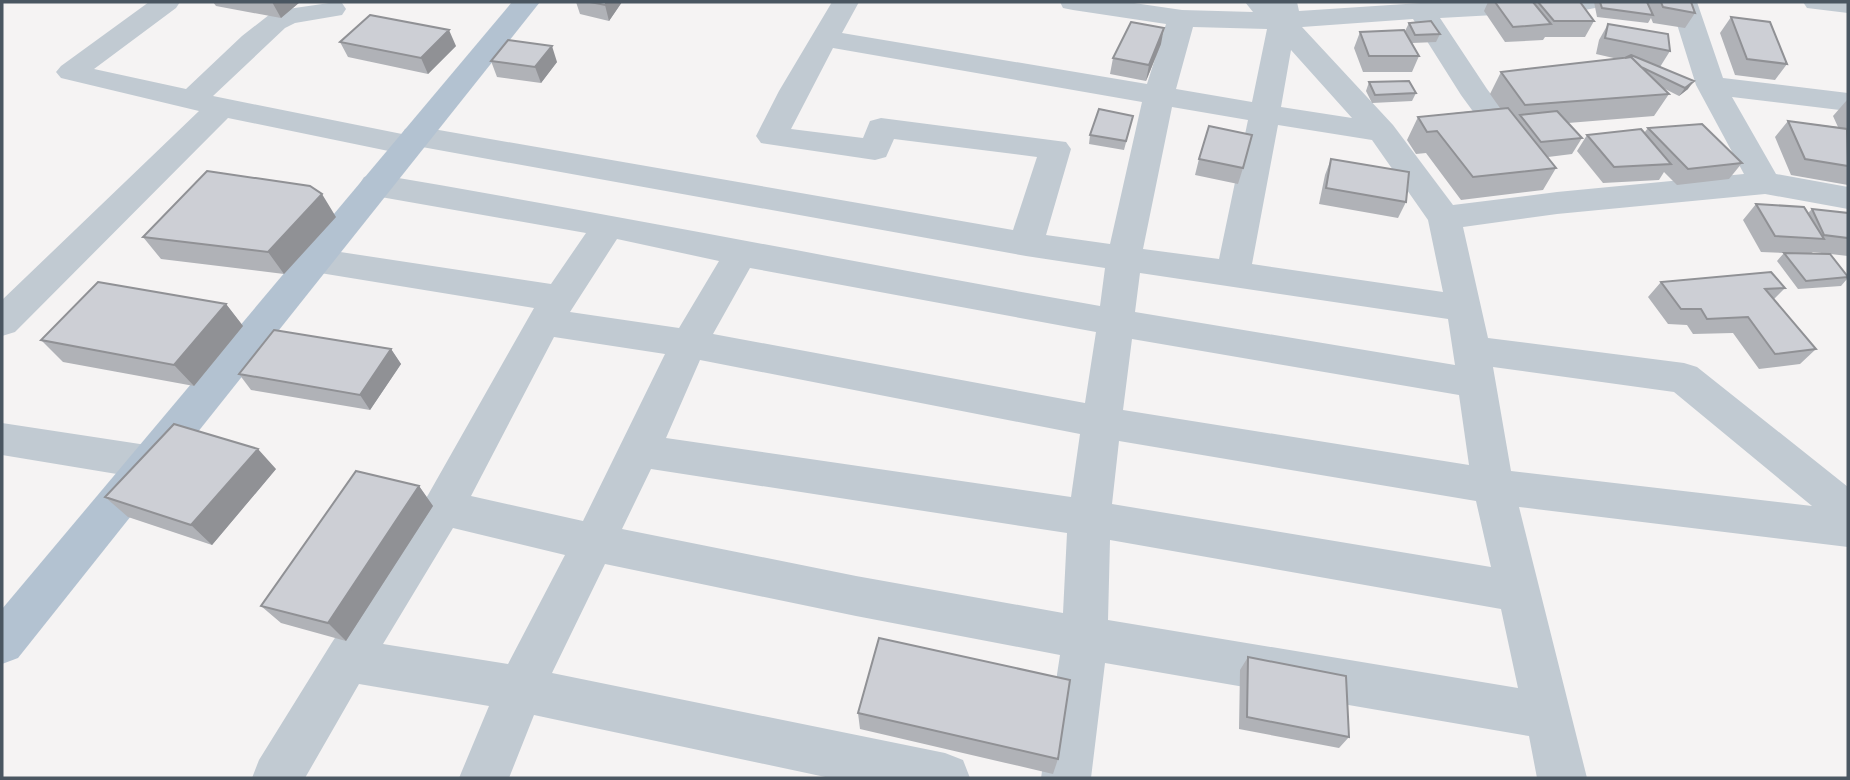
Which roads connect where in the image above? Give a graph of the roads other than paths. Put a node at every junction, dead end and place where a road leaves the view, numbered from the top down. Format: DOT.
graph roads {
  1 [pos="166,2"];
  2 [pos="526,2"];
  3 [pos="845,2"];
  4 [pos="1081,2"];
  5 [pos="1585,2"];
  6 [pos="1684,2"];
  7 [pos="1275,8"];
  8 [pos="332,9"];
  9 [pos="1422,12"];
  10 [pos="1182,18"];
  11 [pos="824,38"];
  12 [pos="1711,85"];
  13 [pos="1159,95"];
  14 [pos="1848,102"];
  15 [pos="207,103"];
  16 [pos="1265,114"];
  17 [pos="1382,132"];
  18 [pos="412,141"];
  19 [pos="1765,183"];
  20 [pos="375,185"];
  21 [pos="1544,185"];
  22 [pos="1848,198"];
  23 [pos="1444,218"];
  24 [pos="609,225"];
  25 [pos="1026,244"];
  26 [pos="741,254"];
  27 [pos="1124,259"];
  28 [pos="314,260"];
  29 [pos="1233,274"];
  30 [pos="1465,308"];
  31 [pos="553,310"];
  32 [pos="1115,322"];
  33 [pos="2,323"];
  34 [pos="690,344"];
  35 [pos="1474,367"];
  36 [pos="1101,422"];
  37 [pos="2,439"];
  38 [pos="640,451"];
  39 [pos="153,463"];
  40 [pos="1493,486"];
  41 [pos="443,508"];
  42 [pos="1848,511"];
  43 [pos="1089,518"];
  44 [pos="1848,529"];
  45 [pos="592,543"];
  46 [pos="1518,592"];
  47 [pos="1085,640"];
  48 [pos="2,643"];
  49 [pos="347,660"];
  50 [pos="520,689"];
  51 [pos="1549,716"];
  52 [pos="841,767"];
  53 [pos="277,778"];
  54 [pos="484,778"];
  55 [pos="945,778"];
  56 [pos="1066,778"];
  57 [pos="1562,778"];
  1 -- 15 [label="street"];
  2 -- 18 [label="main road"];
  3 -- 11 [label="street"];
  4 -- 10 [label="street"];
  5 -- 9 [label="street"];
  6 -- 12 [label="street"];
  7 -- 9 [label="street"];
  7 -- 10 [label="street"];
  7 -- 16 [label="street"];
  7 -- 17 [label="street"];
  8 -- 15 [label="street"];
  9 -- 21 [label="street"];
  10 -- 13 [label="street"];
  11 -- 13 [label="street"];
  11 -- 25 [label="street"];
  12 -- 14 [label="street"];
  12 -- 19 [label="street"];
  13 -- 16 [label="street"];
  13 -- 27 [label="street"];
  15 -- 18 [label="street"];
  15 -- 33 [label="street"];
  16 -- 17 [label="street"];
  16 -- 29 [label="street"];
  17 -- 23 [label="street"];
  18 -- 20 [label="main road"];
  18 -- 25 [label="street"];
  19 -- 21 [label="street"];
  19 -- 22 [label="street"];
  20 -- 24 [label="street"];
  20 -- 28 [label="main road"];
  21 -- 23 [label="street"];
  23 -- 30 [label="street"];
  24 -- 26 [label="street"];
  24 -- 31 [label="street"];
  25 -- 27 [label="street"];
  26 -- 32 [label="street"];
  26 -- 34 [label="street"];
  27 -- 29 [label="street"];
  27 -- 32 [label="street"];
  28 -- 31 [label="street"];
  28 -- 39 [label="main road"];
  29 -- 30 [label="street"];
  30 -- 35 [label="street"];
  31 -- 34 [label="street"];
  31 -- 41 [label="street"];
  32 -- 35 [label="street"];
  32 -- 36 [label="street"];
  34 -- 36 [label="street"];
  34 -- 38 [label="street"];
  35 -- 40 [label="street"];
  35 -- 42 [label="street"];
  36 -- 40 [label="street"];
  36 -- 43 [label="street"];
  37 -- 39 [label="street"];
  38 -- 43 [label="street"];
  38 -- 45 [label="street"];
  39 -- 48 [label="main road"];
  40 -- 44 [label="street"];
  40 -- 46 [label="street"];
  41 -- 45 [label="street"];
  41 -- 49 [label="street"];
  43 -- 46 [label="street"];
  43 -- 47 [label="street"];
  45 -- 47 [label="street"];
  45 -- 50 [label="street"];
  46 -- 51 [label="street"];
  47 -- 51 [label="street"];
  47 -- 56 [label="street"];
  49 -- 50 [label="street"];
  49 -- 53 [label="street"];
  50 -- 52 [label="street"];
  50 -- 54 [label="street"];
  51 -- 57 [label="street"];
  52 -- 55 [label="street"];
}
